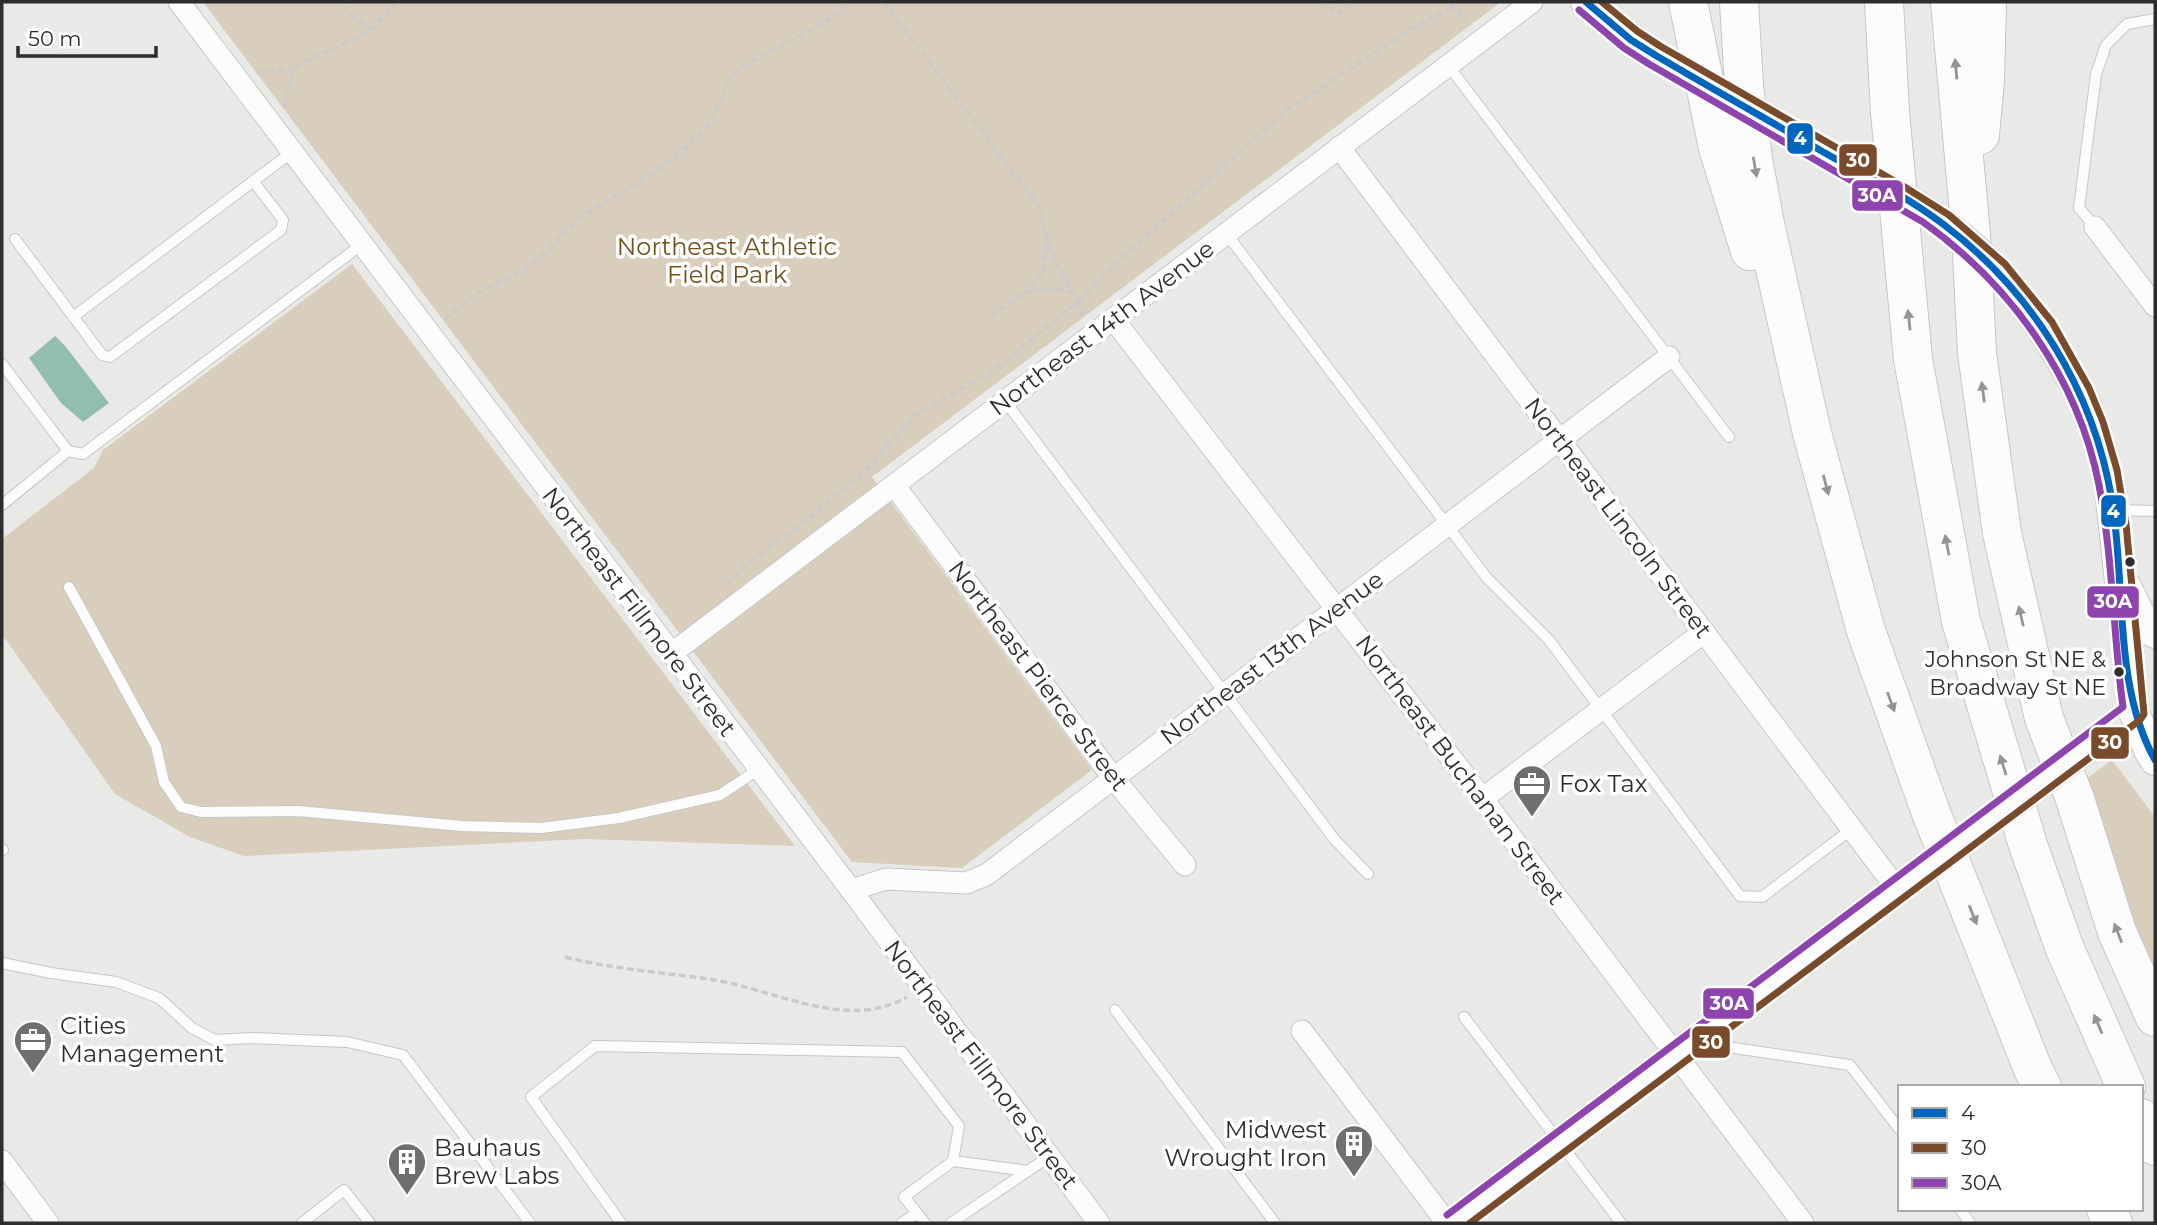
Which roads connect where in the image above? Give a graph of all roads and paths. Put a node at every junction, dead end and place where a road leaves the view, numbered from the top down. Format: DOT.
graph roads {
  1 [pos="178,2"];
  2 [pos="395,2"];
  3 [pos="846,2"];
  4 [pos="884,2"];
  5 [pos="1322,2"];
  6 [pos="1354,2"];
  7 [pos="1450,2"];
  8 [pos="1532,2"];
  9 [pos="1586,2"];
  10 [pos="1688,2"];
  11 [pos="1740,2"];
  12 [pos="1884,2"];
  13 [pos="1950,2"];
  14 [pos="1987,2"];
  15 [pos="344,7"];
  16 [pos="1454,7"];
  17 [pos="2155,19"];
  18 [pos="1467,22"];
  19 [pos="369,29"];
  20 [pos="1448,65"];
  21 [pos="293,68"];
  22 [pos="257,74"];
  23 [pos="283,109"];
  24 [pos="1339,147"];
  25 [pos="292,152"];
  26 [pos="253,181"];
  27 [pos="2095,227"];
  28 [pos="1226,233"];
  29 [pos="1971,235"];
  30 [pos="15,239"];
  31 [pos="361,245"];
  32 [pos="1048,245"];
  33 [pos="1031,288"];
  34 [pos="1072,292"];
  35 [pos="1077,302"];
  36 [pos="2155,306"];
  37 [pos="991,316"];
  38 [pos="73,317"];
  39 [pos="1084,318"];
  40 [pos="1114,320"];
  41 [pos="443,321"];
  42 [pos="1669,358"];
  43 [pos="2,364"];
  44 [pos="1005,401"];
  45 [pos="1812,433"];
  46 [pos="1729,437"];
  47 [pos="1558,441"];
  48 [pos="68,451"];
  49 [pos="894,485"];
  50 [pos="2,505"];
  51 [pos="2113,510"];
  52 [pos="2155,511"];
  53 [pos="1447,526"];
  54 [pos="2120,576"];
  55 [pos="69,587"];
  56 [pos="722,591"];
  57 [pos="1337,608"];
  58 [pos="1704,632"];
  59 [pos="2155,633"];
  60 [pos="671,654"];
  61 [pos="1226,693"];
  62 [pos="2144,704"];
  63 [pos="1602,709"];
  64 [pos="2155,760"];
  65 [pos="759,769"];
  66 [pos="1114,779"];
  67 [pos="1482,799"];
  68 [pos="1853,828"];
  69 [pos="1185,865"];
  70 [pos="1368,874"];
  71 [pos="1903,885"];
  72 [pos="851,890"];
  73 [pos="565,957"];
  74 [pos="2,964"];
  75 [pos="924,988"];
  76 [pos="1115,1010"];
  77 [pos="1464,1017"];
  78 [pos="2155,1017"];
  79 [pos="1303,1031"];
  80 [pos="1685,1049"];
  81 [pos="2041,1085"];
  82 [pos="2125,1085"];
  83 [pos="2143,1122"];
  84 [pos="1898,1127"];
  85 [pos="1560,1143"];
  86 [pos="2155,1146"];
  87 [pos="1050,1156"];
  88 [pos="2,1161"];
  89 [pos="953,1161"];
  90 [pos="1028,1171"];
  91 [pos="918,1213"];
  92 [pos="48,1223"];
  93 [pos="302,1223"];
  94 [pos="370,1223"];
  95 [pos="530,1223"];
  96 [pos="621,1223"];
  97 [pos="902,1223"];
  98 [pos="925,1223"];
  99 [pos="951,1223"];
  100 [pos="1099,1223"];
  101 [pos="1275,1223"];
  102 [pos="1447,1223"];
  103 [pos="1453,1223"];
  104 [pos="1621,1223"];
  105 [pos="1803,1223"];
  1 -- 25 [label="street, Northeast Fillmore Street"];
  2 -- 19 [label="path"];
  3 -- 41 [label="path"];
  4 -- 32 [label="path"];
  5 -- 6 [label="path"];
  7 -- 16 [label="path"];
  8 -- 20 [label="street, Northeast 14th Avenue"];
  9 -- 51 [label="street, bridge"];
  10 -- 45 [label="highway"];
  11 -- 45 [label="highway, one-way"];
  82 -- 12 [label="highway, one-way"];
  29 -- 13 [label="highway, one-way"];
  14 -- 29 [label="highway"];
  15 -- 19 [label="path"];
  16 -- 18 [label="path"];
  16 -- 35 [label="path"];
  17 -- 27 [label="lane"];
  19 -- 21 [label="path"];
  20 -- 24 [label="street, Northeast 14th Avenue"];
  20 -- 42 [label="lane"];
  21 -- 22 [label="path"];
  21 -- 23 [label="path"];
  24 -- 28 [label="street, Northeast 14th Avenue"];
  24 -- 47 [label="street, Northeast Lincoln Street"];
  25 -- 26 [label="lane"];
  25 -- 31 [label="street, Northeast Fillmore Street"];
  26 -- 38 [label="lane"];
  26 -- 38 [label="lane"];
  27 -- 36 [label="street"];
  28 -- 40 [label="street, Northeast 14th Avenue"];
  28 -- 53 [label="lane"];
  78 -- 29 [label="highway, one-way"];
  30 -- 38 [label="lane"];
  31 -- 48 [label="lane"];
  31 -- 60 [label="street, Northeast Fillmore Street"];
  32 -- 33 [label="path"];
  32 -- 34 [label="path"];
  33 -- 34 [label="path"];
  33 -- 37 [label="path"];
  34 -- 35 [label="path"];
  35 -- 39 [label="path"];
  35 -- 56 [label="path"];
  40 -- 44 [label="street, Northeast 14th Avenue"];
  40 -- 57 [label="street, Northeast Buchanan Street"];
  42 -- 46 [label="lane"];
  42 -- 47 [label="street, Northeast 13th Avenue"];
  43 -- 48 [label="lane"];
  44 -- 49 [label="street, Northeast 14th Avenue"];
  44 -- 61 [label="lane"];
  45 -- 81 [label="highway, one-way"];
  47 -- 53 [label="street, Northeast 13th Avenue"];
  47 -- 58 [label="street, Northeast Lincoln Street"];
  48 -- 50 [label="lane"];
  49 -- 60 [label="street, Northeast 14th Avenue"];
  49 -- 66 [label="street, Northeast Pierce Street"];
  51 -- 52 [label="lane"];
  51 -- 54 [label="street"];
  53 -- 57 [label="street, Northeast 13th Avenue"];
  53 -- 63 [label="lane"];
  54 -- 59 [label="street"];
  54 -- 62 [label="street"];
  55 -- 65 [label="lane"];
  57 -- 61 [label="street, Northeast 13th Avenue"];
  57 -- 67 [label="street, Northeast Buchanan Street"];
  58 -- 63 [label="street"];
  58 -- 68 [label="street, Northeast Lincoln Street"];
  60 -- 65 [label="street, Northeast Fillmore Street"];
  61 -- 66 [label="street, Northeast 13th Avenue"];
  61 -- 70 [label="lane"];
  62 -- 64 [label="street"];
  62 -- 71 [label="street, bridge"];
  63 -- 67 [label="street"];
  63 -- 68 [label="lane"];
  65 -- 72 [label="street, Northeast Fillmore Street"];
  66 -- 69 [label="street, Northeast Pierce Street"];
  66 -- 72 [label="street, Northeast 13th Avenue"];
  67 -- 80 [label="street, Northeast Buchanan Street"];
  68 -- 71 [label="street, Northeast Lincoln Street"];
  71 -- 80 [label="street"];
  72 -- 75 [label="street, Northeast Fillmore Street"];
  73 -- 75 [label="path"];
  74 -- 95 [label="lane"];
  75 -- 87 [label="street, Northeast Fillmore Street"];
  76 -- 101 [label="lane"];
  77 -- 85 [label="lane"];
  79 -- 102 [label="street"];
  80 -- 84 [label="lane"];
  80 -- 85 [label="street"];
  80 -- 105 [label="street, Northeast Buchanan Street"];
  83 -- 86 [label="highway"];
  85 -- 103 [label="street"];
  85 -- 104 [label="lane"];
  87 -- 90 [label="lane"];
  87 -- 100 [label="street, Northeast Fillmore Street"];
  88 -- 92 [label="street"];
  89 -- 90 [label="lane"];
  89 -- 91 [label="lane"];
  89 -- 96 [label="lane"];
  90 -- 99 [label="lane"];
  91 -- 97 [label="lane"];
  91 -- 98 [label="lane"];
  93 -- 94 [label="lane"];
}
